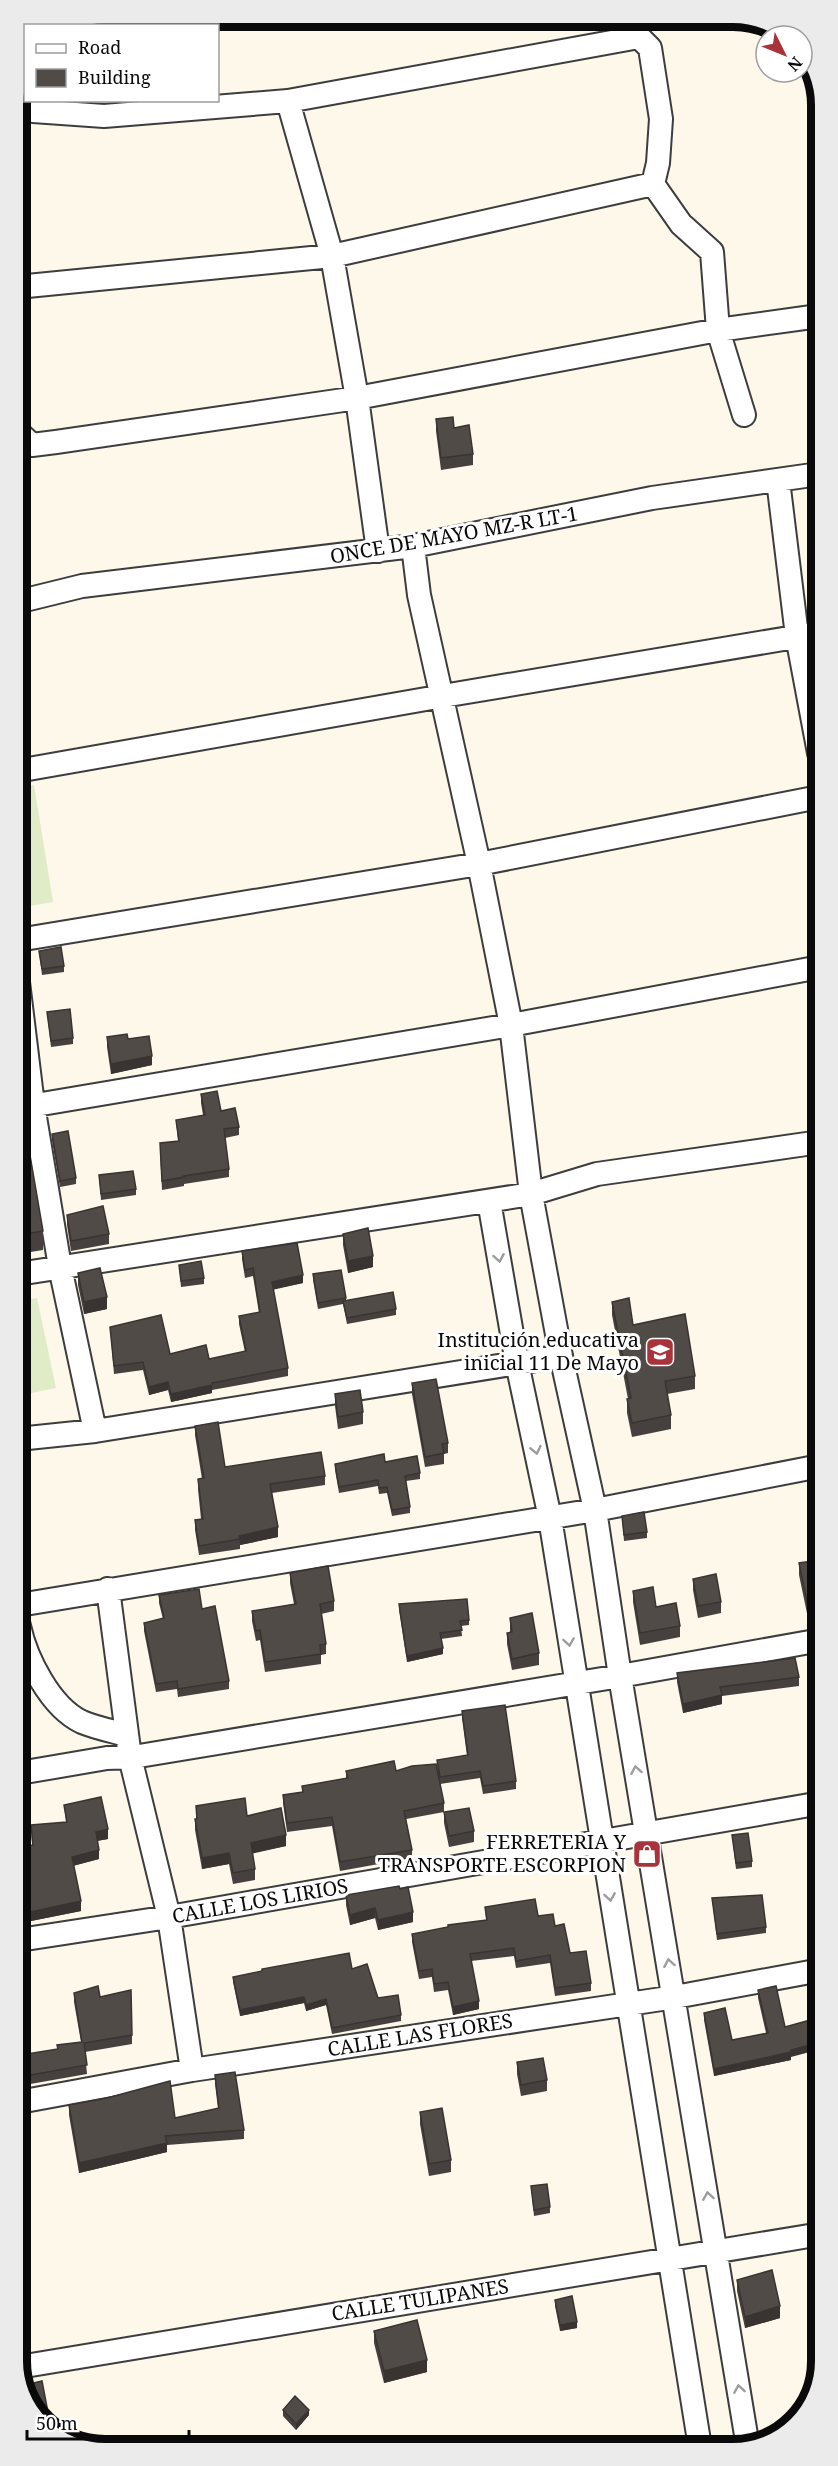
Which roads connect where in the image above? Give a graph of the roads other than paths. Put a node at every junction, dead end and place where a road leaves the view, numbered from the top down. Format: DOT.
graph roads {
  1 [pos="288,101"];
  2 [pos="27,106"];
  3 [pos="653,184"];
  4 [pos="332,256"];
  5 [pos="27,286"];
  6 [pos="811,317"];
  7 [pos="718,330"];
  8 [pos="357,398"];
  9 [pos="744,415"];
  10 [pos="27,439"];
  11 [pos="811,475"];
  12 [pos="778,480"];
  13 [pos="413,546"];
  14 [pos="378,551"];
  15 [pos="27,600"];
  16 [pos="811,634"];
  17 [pos="797,636"];
  18 [pos="443,696"];
  19 [pos="811,710"];
  20 [pos="27,769"];
  21 [pos="811,799"];
  22 [pos="479,864"];
  23 [pos="27,939"];
  24 [pos="811,970"];
  25 [pos="511,1025"];
  26 [pos="27,1107"];
  27 [pos="27,1116"];
  28 [pos="811,1143"];
  29 [pos="531,1194"];
  30 [pos="489,1201"];
  31 [pos="60,1267"];
  32 [pos="27,1272"];
  33 [pos="561,1356"];
  34 [pos="517,1363"];
  35 [pos="95,1431"];
  36 [pos="27,1438"];
  37 [pos="811,1468"];
  38 [pos="595,1510"];
  39 [pos="550,1518"];
  40 [pos="108,1589"];
  41 [pos="27,1603"];
  42 [pos="811,1642"];
  43 [pos="27,1654"];
  44 [pos="620,1676"];
  45 [pos="576,1684"];
  46 [pos="128,1746"];
  47 [pos="27,1772"];
  48 [pos="811,1805"];
  49 [pos="646,1834"];
  50 [pos="601,1842"];
  51 [pos="169,1917"];
  52 [pos="27,1939"];
  53 [pos="811,1972"];
  54 [pos="675,1997"];
  55 [pos="627,2004"];
  56 [pos="192,2070"];
  57 [pos="27,2101"];
  58 [pos="811,2236"];
  59 [pos="717,2251"];
  60 [pos="669,2259"];
  61 [pos="27,2366"];
  62 [pos="746,2437"];
  63 [pos="699,2439"];
  1 -- 2 [label="street"];
  1 -- 3 [label="street"];
  1 -- 4 [label="street"];
  3 -- 4 [label="street"];
  3 -- 7 [label="street"];
  4 -- 5 [label="street"];
  4 -- 8 [label="street"];
  6 -- 7 [label="street"];
  7 -- 8 [label="street"];
  7 -- 9 [label="street"];
  8 -- 10 [label="street"];
  8 -- 14 [label="street"];
  11 -- 12 [label="street, ONCE DE MAYO MZ-R LT-1"];
  12 -- 13 [label="street, ONCE DE MAYO MZ-R LT-1"];
  12 -- 17 [label="street"];
  13 -- 14 [label="street, ONCE DE MAYO MZ-R LT-1"];
  13 -- 18 [label="street"];
  14 -- 15 [label="street, ONCE DE MAYO MZ-R LT-1"];
  16 -- 17 [label="street"];
  17 -- 18 [label="street"];
  17 -- 19 [label="street"];
  18 -- 20 [label="street"];
  18 -- 22 [label="street"];
  21 -- 22 [label="street"];
  22 -- 23 [label="street"];
  22 -- 25 [label="street"];
  24 -- 25 [label="street"];
  25 -- 26 [label="street"];
  25 -- 29 [label="street"];
  27 -- 31 [label="street"];
  28 -- 29 [label="street"];
  29 -- 30 [label="street"];
  29 -- 33 [label="street"];
  30 -- 31 [label="street"];
  30 -- 34 [label="street, one-way"];
  31 -- 32 [label="street"];
  31 -- 35 [label="street"];
  33 -- 34 [label="street"];
  33 -- 38 [label="street"];
  34 -- 35 [label="street"];
  34 -- 39 [label="street, one-way"];
  35 -- 36 [label="street"];
  37 -- 38 [label="street"];
  38 -- 39 [label="street"];
  38 -- 44 [label="street"];
  39 -- 40 [label="street"];
  39 -- 45 [label="street, one-way"];
  40 -- 41 [label="street"];
  40 -- 46 [label="street"];
  42 -- 44 [label="street"];
  43 -- 46 [label="street"];
  44 -- 45 [label="street"];
  49 -- 44 [label="street, one-way"];
  45 -- 46 [label="street"];
  45 -- 50 [label="street"];
  46 -- 47 [label="street"];
  46 -- 51 [label="street"];
  48 -- 49 [label="street, CALLE LOS LIRIOS"];
  49 -- 50 [label="street, CALLE LOS LIRIOS"];
  54 -- 49 [label="street, one-way"];
  50 -- 51 [label="street, CALLE LOS LIRIOS"];
  50 -- 55 [label="street, one-way"];
  51 -- 52 [label="street, CALLE LOS LIRIOS"];
  51 -- 56 [label="street"];
  53 -- 54 [label="street, CALLE LAS FLORES"];
  54 -- 55 [label="street, CALLE LAS FLORES"];
  59 -- 54 [label="street, one-way"];
  55 -- 56 [label="street, CALLE LAS FLORES"];
  55 -- 60 [label="street"];
  56 -- 57 [label="street, CALLE LAS FLORES"];
  58 -- 59 [label="street, CALLE TULIPANES"];
  59 -- 60 [label="street, CALLE TULIPANES"];
  62 -- 59 [label="street, one-way"];
  60 -- 61 [label="street, CALLE TULIPANES"];
  60 -- 63 [label="street"];
}
